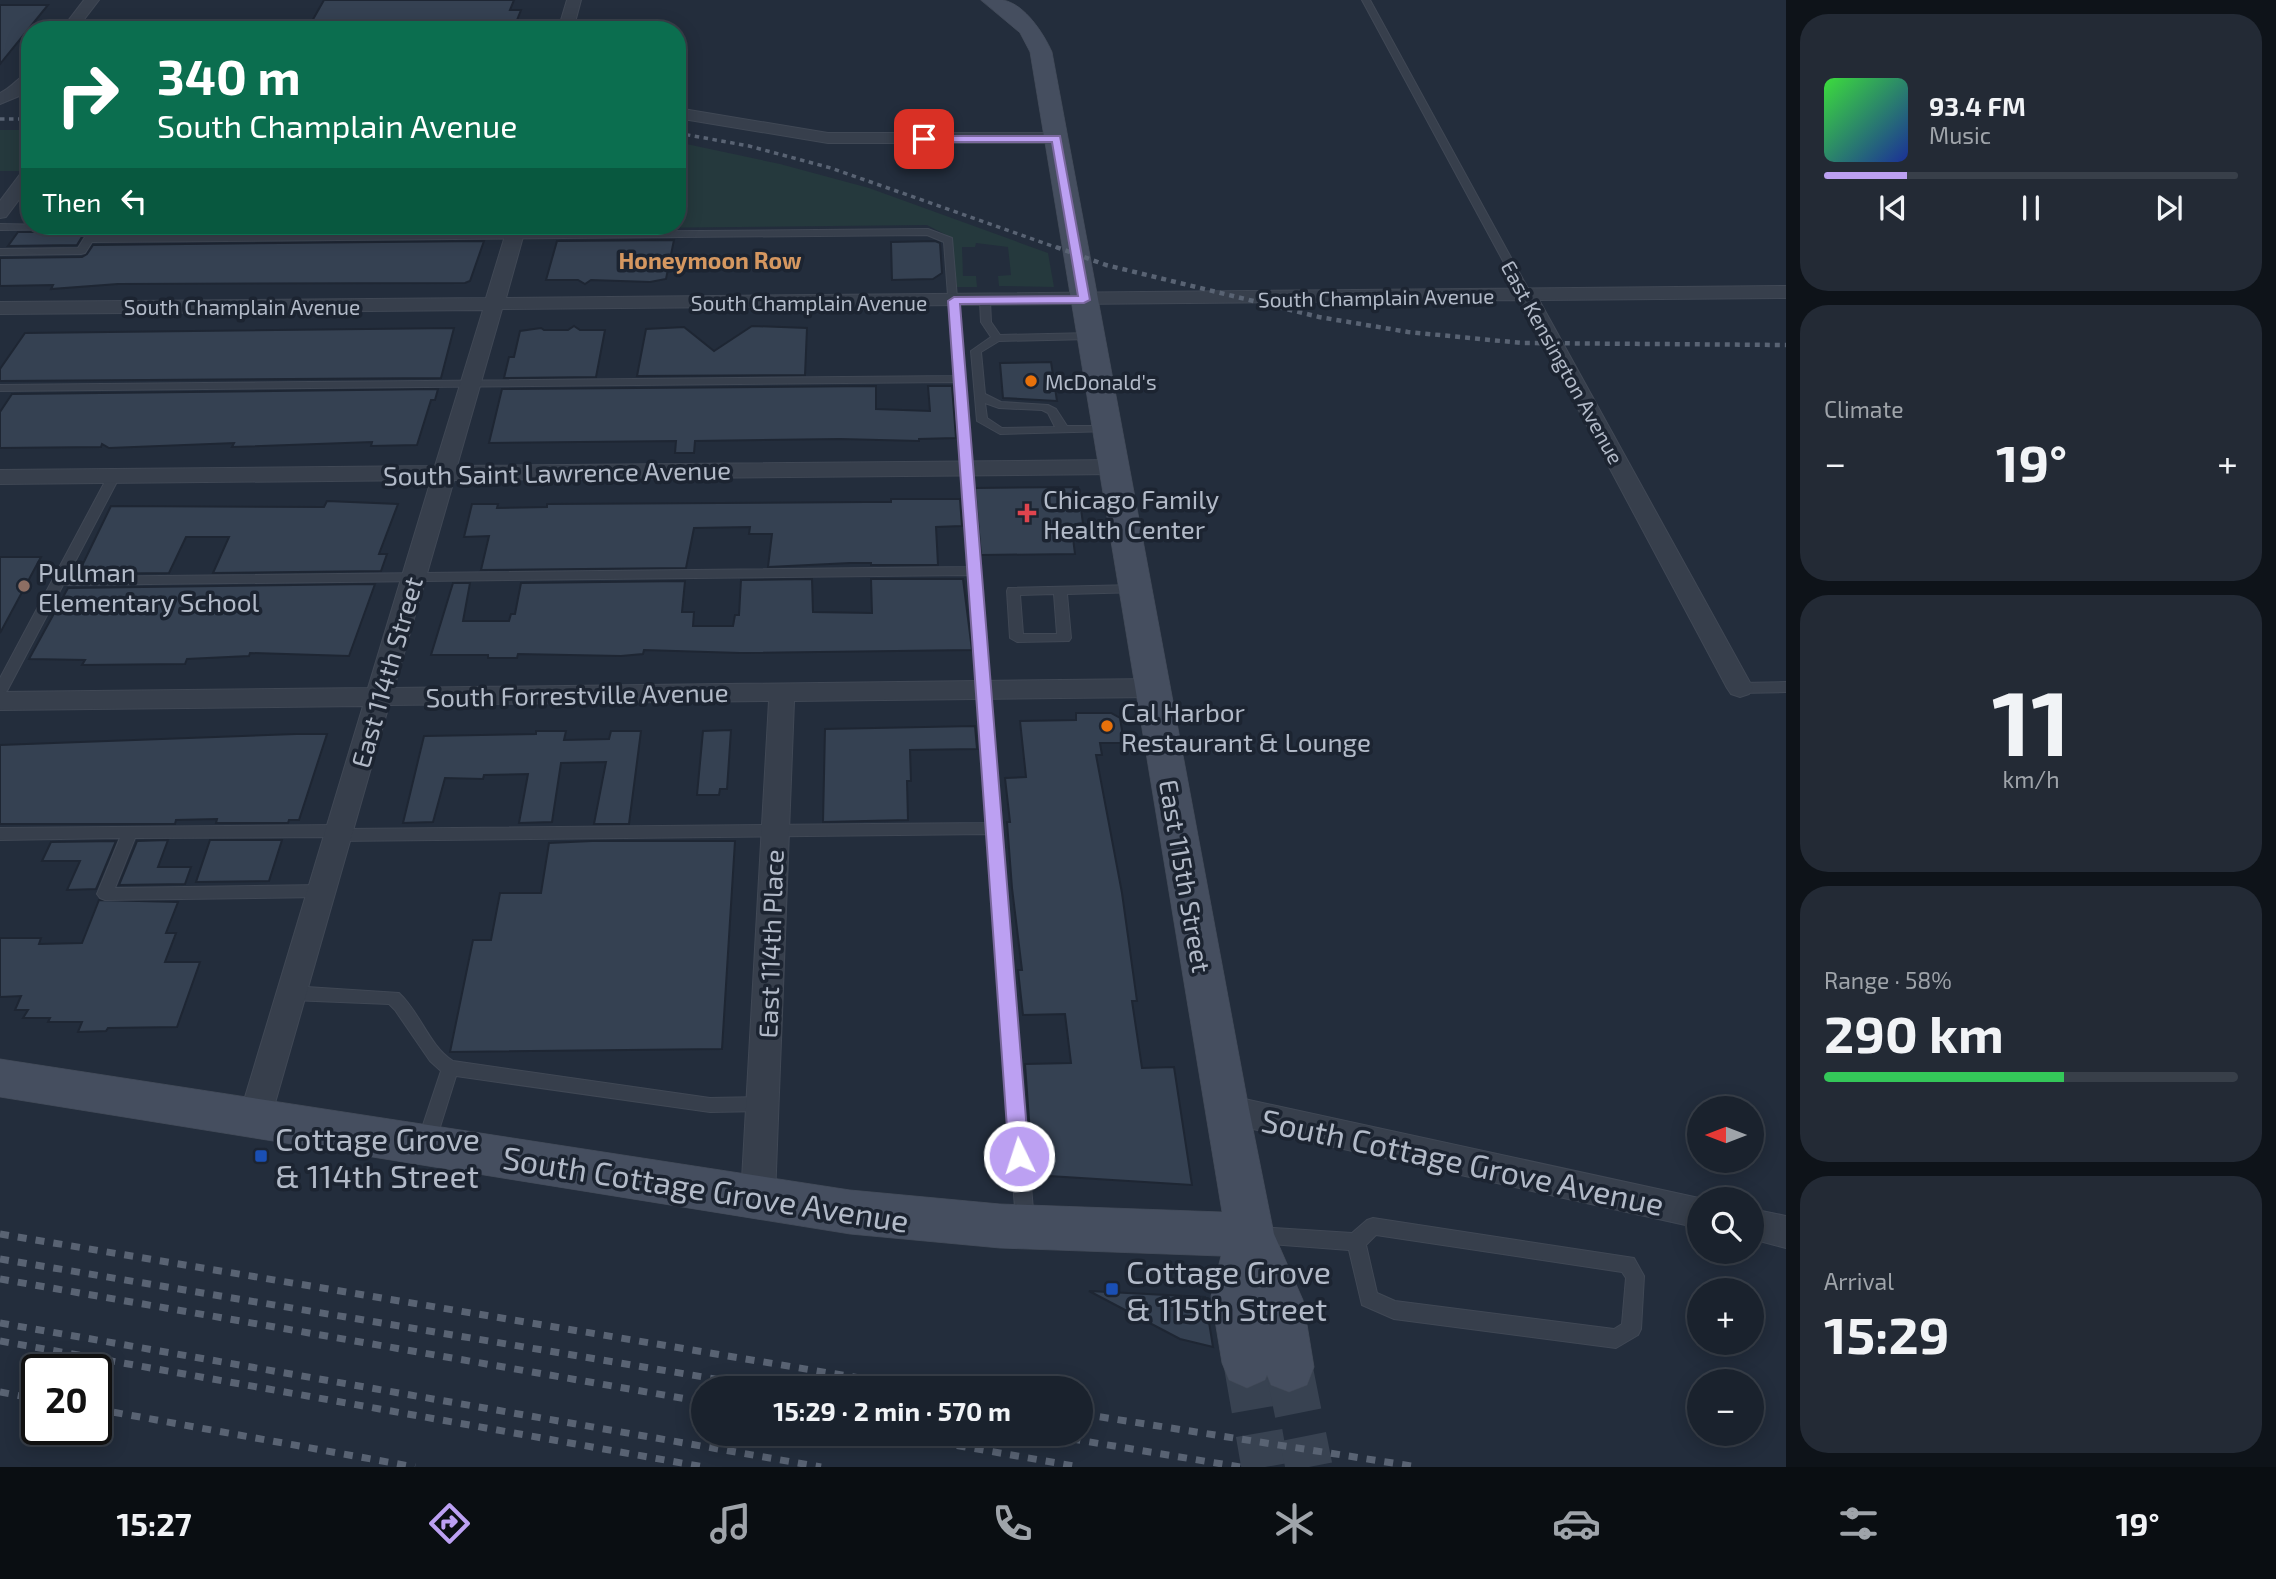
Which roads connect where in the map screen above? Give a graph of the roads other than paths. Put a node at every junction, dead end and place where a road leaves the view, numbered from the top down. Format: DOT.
graph roads {
  1 [pos="92,0"];
  2 [pos="574,0"];
  3 [pos="991,0"];
  4 [pos="1366,0"];
  5 [pos="75,21"];
  6 [pos="568,21"];
  7 [pos="21,87"];
  8 [pos="2,99"];
  9 [pos="686,114"];
  10 [pos="1056,138"];
  11 [pos="21,175"];
  12 [pos="3,176"];
  13 [pos="21,185"];
  14 [pos="0,213"];
  15 [pos="0,227"];
  16 [pos="21,227"];
  17 [pos="686,231"];
  18 [pos="91,235"];
  19 [pos="278,235"];
  20 [pos="514,235"];
  21 [pos="89,239"];
  22 [pos="0,252"];
  23 [pos="1786,292"];
  24 [pos="1527,296"];
  25 [pos="985,300"];
  26 [pos="1084,300"];
  27 [pos="954,301"];
  28 [pos="494,304"];
  29 [pos="0,308"];
  30 [pos="1091,336"];
  31 [pos="997,338"];
  32 [pos="959,379"];
  33 [pos="470,384"];
  34 [pos="0,388"];
  35 [pos="980,396"];
  36 [pos="1108,429"];
  37 [pos="1063,430"];
  38 [pos="1115,467"];
  39 [pos="966,468"];
  40 [pos="444,473"];
  41 [pos="114,476"];
  42 [pos="0,477"];
  43 [pos="974,571"];
  44 [pos="414,577"];
  45 [pos="58,581"];
  46 [pos="1136,589"];
  47 [pos="1060,590"];
  48 [pos="1786,687"];
  49 [pos="1153,688"];
  50 [pos="1740,688"];
  51 [pos="983,690"];
  52 [pos="0,691"];
  53 [pos="782,692"];
  54 [pos="378,696"];
  55 [pos="0,701"];
  56 [pos="993,828"];
  57 [pos="775,830"];
  58 [pos="130,833"];
  59 [pos="338,833"];
  60 [pos="0,834"];
  61 [pos="321,891"];
  62 [pos="291,993"];
  63 [pos="450,1068"];
  64 [pos="0,1078"];
  65 [pos="763,1104"];
  66 [pos="1226,1109"];
  67 [pos="255,1117"];
  68 [pos="426,1144"];
  69 [pos="758,1197"];
  70 [pos="1687,1210"];
  71 [pos="1764,1227"];
  72 [pos="1025,1228"];
  73 [pos="1786,1232"];
  74 [pos="1250,1234"];
  75 [pos="1356,1242"];
  76 [pos="1268,1365"];
  1 -- 5 [label="street"];
  2 -- 6 [label="street"];
  3 -- 10 [label="street, East 115th Street"];
  4 -- 24 [label="lane, East Kensington Avenue"];
  7 -- 8 [label="street"];
  9 -- 10 [label="street"];
  10 -- 26 [label="street, East 115th Street"];
  11 -- 12 [label="street"];
  13 -- 14 [label="street"];
  15 -- 16 [label="lane"];
  17 -- 27 [label="lane"];
  18 -- 21 [label="lane"];
  19 -- 21 [label="lane"];
  20 -- 28 [label="street, East 114th Street"];
  21 -- 22 [label="lane"];
  23 -- 24 [label="street, South Champlain Avenue"];
  24 -- 26 [label="street, South Champlain Avenue"];
  24 -- 50 [label="street, East Kensington Avenue"];
  25 -- 26 [label="street, South Champlain Avenue"];
  25 -- 27 [label="street, South Champlain Avenue"];
  25 -- 31 [label="lane"];
  26 -- 30 [label="street, East 115th Street"];
  27 -- 28 [label="street, South Champlain Avenue"];
  27 -- 32 [label="lane"];
  28 -- 29 [label="street, South Champlain Avenue"];
  28 -- 33 [label="street, East 114th Street"];
  30 -- 31 [label="lane"];
  30 -- 36 [label="street, East 115th Street"];
  31 -- 35 [label="lane"];
  32 -- 33 [label="lane"];
  32 -- 39 [label="lane"];
  33 -- 34 [label="lane"];
  33 -- 40 [label="street, East 114th Street"];
  35 -- 37 [label="lane"];
  35 -- 37 [label="lane"];
  36 -- 37 [label="lane"];
  36 -- 38 [label="street, East 115th Street"];
  38 -- 39 [label="street, South Saint Lawrence Avenue"];
  38 -- 46 [label="street, East 115th Street"];
  39 -- 40 [label="street, South Saint Lawrence Avenue"];
  39 -- 43 [label="lane"];
  40 -- 41 [label="street, South Saint Lawrence Avenue"];
  40 -- 44 [label="street, East 114th Street"];
  41 -- 42 [label="street, South Saint Lawrence Avenue"];
  41 -- 45 [label="lane"];
  43 -- 44 [label="lane"];
  43 -- 51 [label="lane"];
  44 -- 45 [label="lane"];
  44 -- 54 [label="street, East 114th Street"];
  45 -- 52 [label="lane"];
  46 -- 47 [label="lane"];
  46 -- 49 [label="street, East 115th Street"];
  47 -- 47 [label="lane"];
  48 -- 50 [label="lane"];
  49 -- 51 [label="street, South Forrestville Avenue"];
  49 -- 66 [label="street, East 115th Street"];
  51 -- 53 [label="street, South Forrestville Avenue"];
  51 -- 56 [label="lane"];
  53 -- 54 [label="street, South Forrestville Avenue"];
  53 -- 57 [label="street, East 114th Place"];
  54 -- 55 [label="street, South Forrestville Avenue"];
  54 -- 59 [label="street, East 114th Street"];
  56 -- 57 [label="lane"];
  56 -- 72 [label="lane"];
  57 -- 59 [label="lane"];
  57 -- 65 [label="street, East 114th Place"];
  58 -- 59 [label="lane"];
  58 -- 60 [label="lane"];
  58 -- 61 [label="lane"];
  59 -- 61 [label="street, East 114th Street"];
  61 -- 62 [label="street, East 114th Street"];
  62 -- 63 [label="lane"];
  62 -- 67 [label="street, East 114th Street"];
  63 -- 65 [label="lane"];
  63 -- 68 [label="lane"];
  64 -- 67 [label="street, South Cottage Grove Avenue"];
  65 -- 69 [label="street, East 114th Place"];
  66 -- 70 [label="street, South Cottage Grove Avenue"];
  66 -- 74 [label="street, East 115th Street"];
  67 -- 68 [label="street, South Cottage Grove Avenue"];
  68 -- 69 [label="street, South Cottage Grove Avenue"];
  69 -- 72 [label="street, South Cottage Grove Avenue"];
  71 -- 73 [label="street"];
  72 -- 74 [label="street, South Cottage Grove Avenue"];
  74 -- 75 [label="lane"];
  74 -- 76 [label="street, East 115th Street"];
  75 -- 75 [label="lane"];
}
